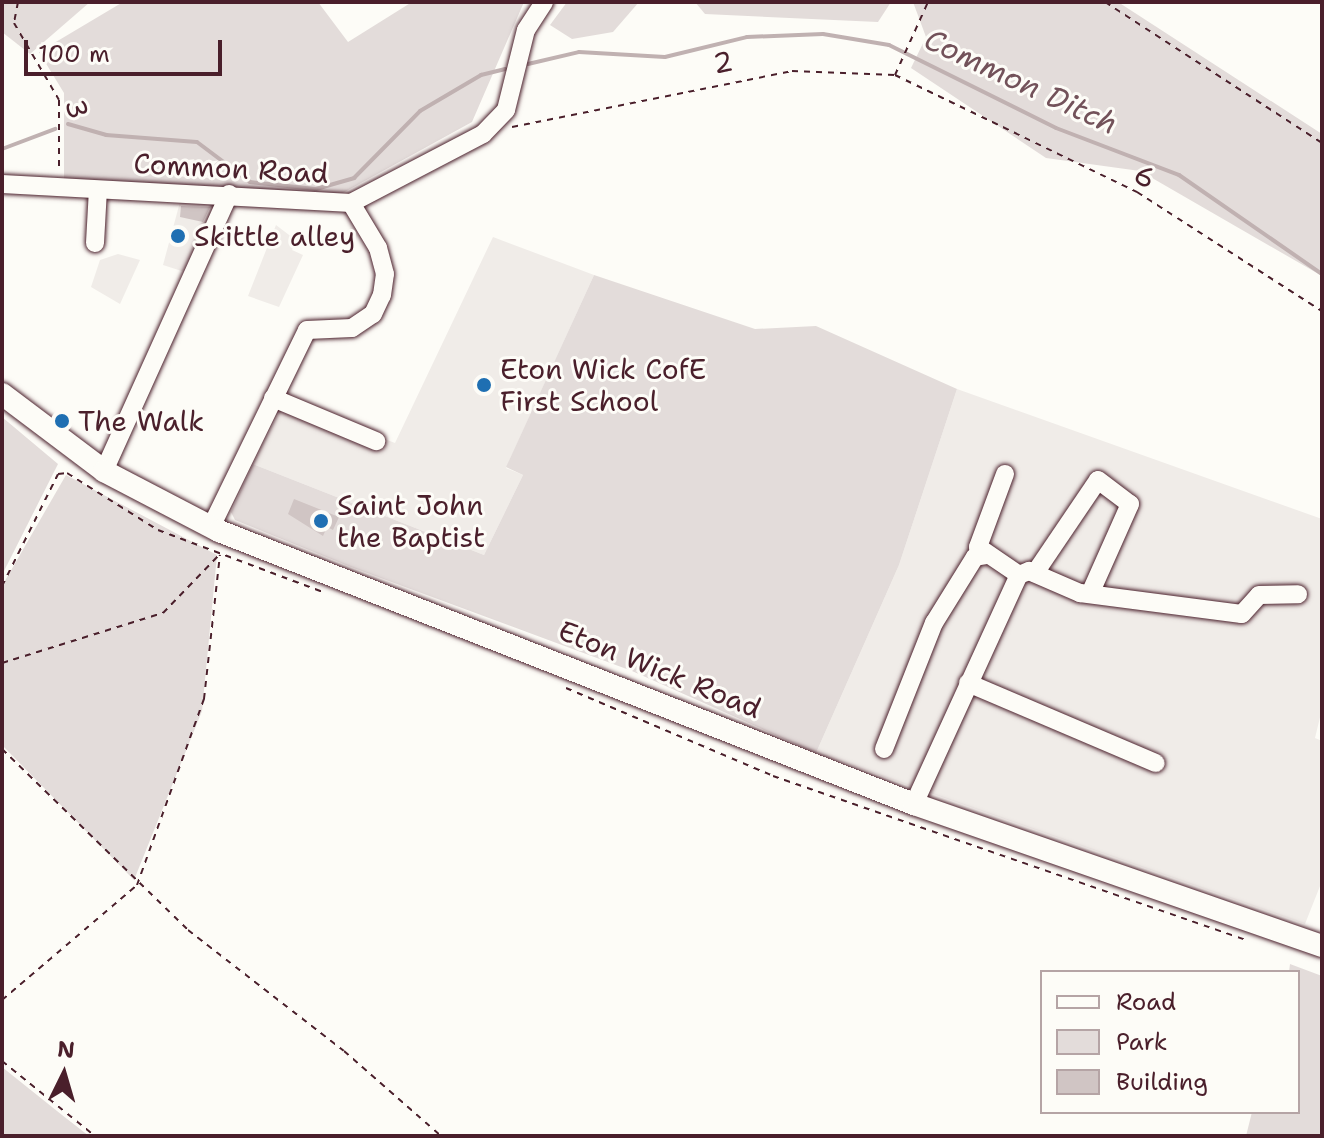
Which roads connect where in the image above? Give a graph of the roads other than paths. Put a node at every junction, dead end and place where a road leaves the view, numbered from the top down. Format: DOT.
graph roads {
  1 [pos="544,2"];
  2 [pos="2,184"];
  3 [pos="98,190"];
  4 [pos="229,194"];
  5 [pos="351,203"];
  6 [pos="95,243"];
  7 [pos="2,394"];
  8 [pos="273,398"];
  9 [pos="376,441"];
  10 [pos="104,471"];
  11 [pos="1005,474"];
  12 [pos="215,529"];
  13 [pos="986,555"];
  14 [pos="1027,574"];
  15 [pos="1090,594"];
  16 [pos="1298,594"];
  17 [pos="968,683"];
  18 [pos="884,749"];
  19 [pos="1156,763"];
  20 [pos="914,804"];
  21 [pos="1322,946"];
  1 -- 5 [label="street, Common Road"];
  2 -- 3 [label="street, Common Road"];
  3 -- 4 [label="street, Common Road"];
  3 -- 6 [label="street"];
  4 -- 5 [label="street, Common Road"];
  4 -- 10 [label="street"];
  5 -- 8 [label="street"];
  7 -- 10 [label="main road, Eton Wick Road"];
  8 -- 9 [label="street"];
  8 -- 12 [label="street"];
  10 -- 12 [label="main road, Eton Wick Road"];
  11 -- 13 [label="street"];
  12 -- 20 [label="main road, Eton Wick Road"];
  13 -- 14 [label="street"];
  13 -- 18 [label="street"];
  14 -- 15 [label="street"];
  14 -- 15 [label="street"];
  14 -- 17 [label="street"];
  15 -- 16 [label="street"];
  17 -- 19 [label="street"];
  17 -- 20 [label="street"];
  20 -- 21 [label="main road, Eton Wick Road"];
}
